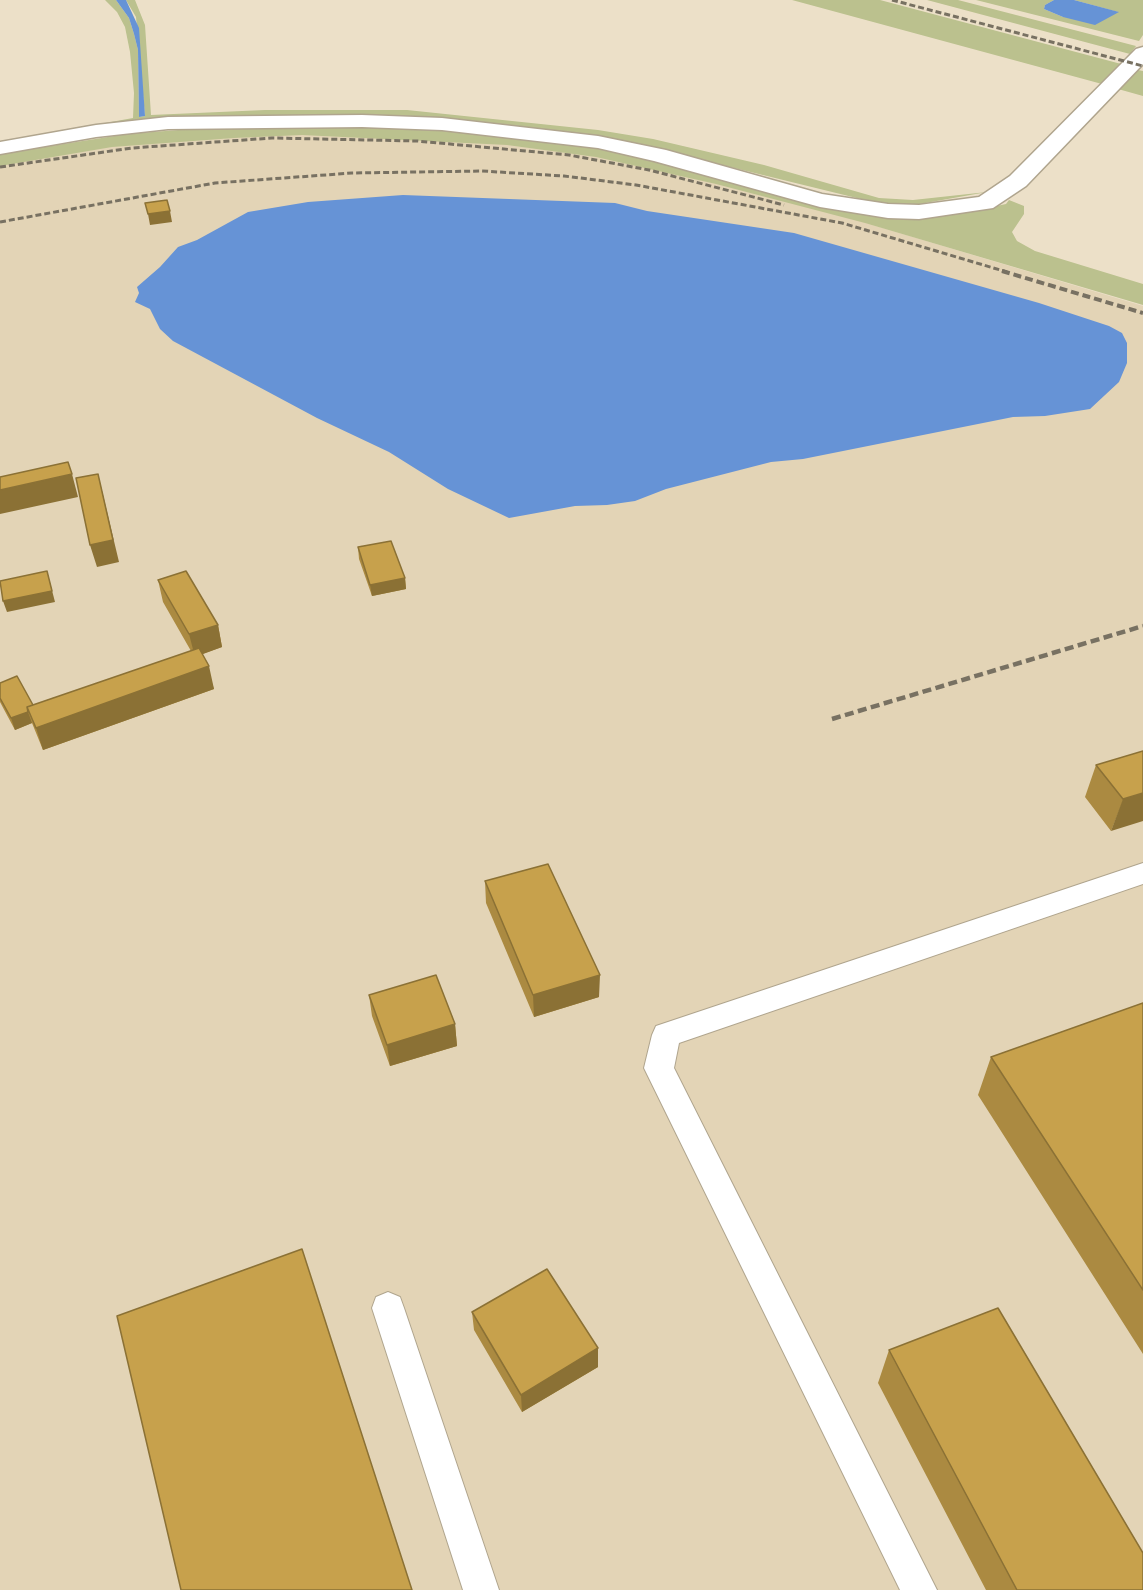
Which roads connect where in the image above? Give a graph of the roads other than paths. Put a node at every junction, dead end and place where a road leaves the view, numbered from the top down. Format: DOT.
graph roads {
  1 [pos="1143,53"];
  2 [pos="0,148"];
  3 [pos="1143,873"];
  4 [pos="388,1308"];
  5 [pos="481,1590"];
  6 [pos="919,1590"];
  1 -- 2 [label="street"];
  3 -- 6 [label="lane"];
  4 -- 5 [label="lane"];
}
